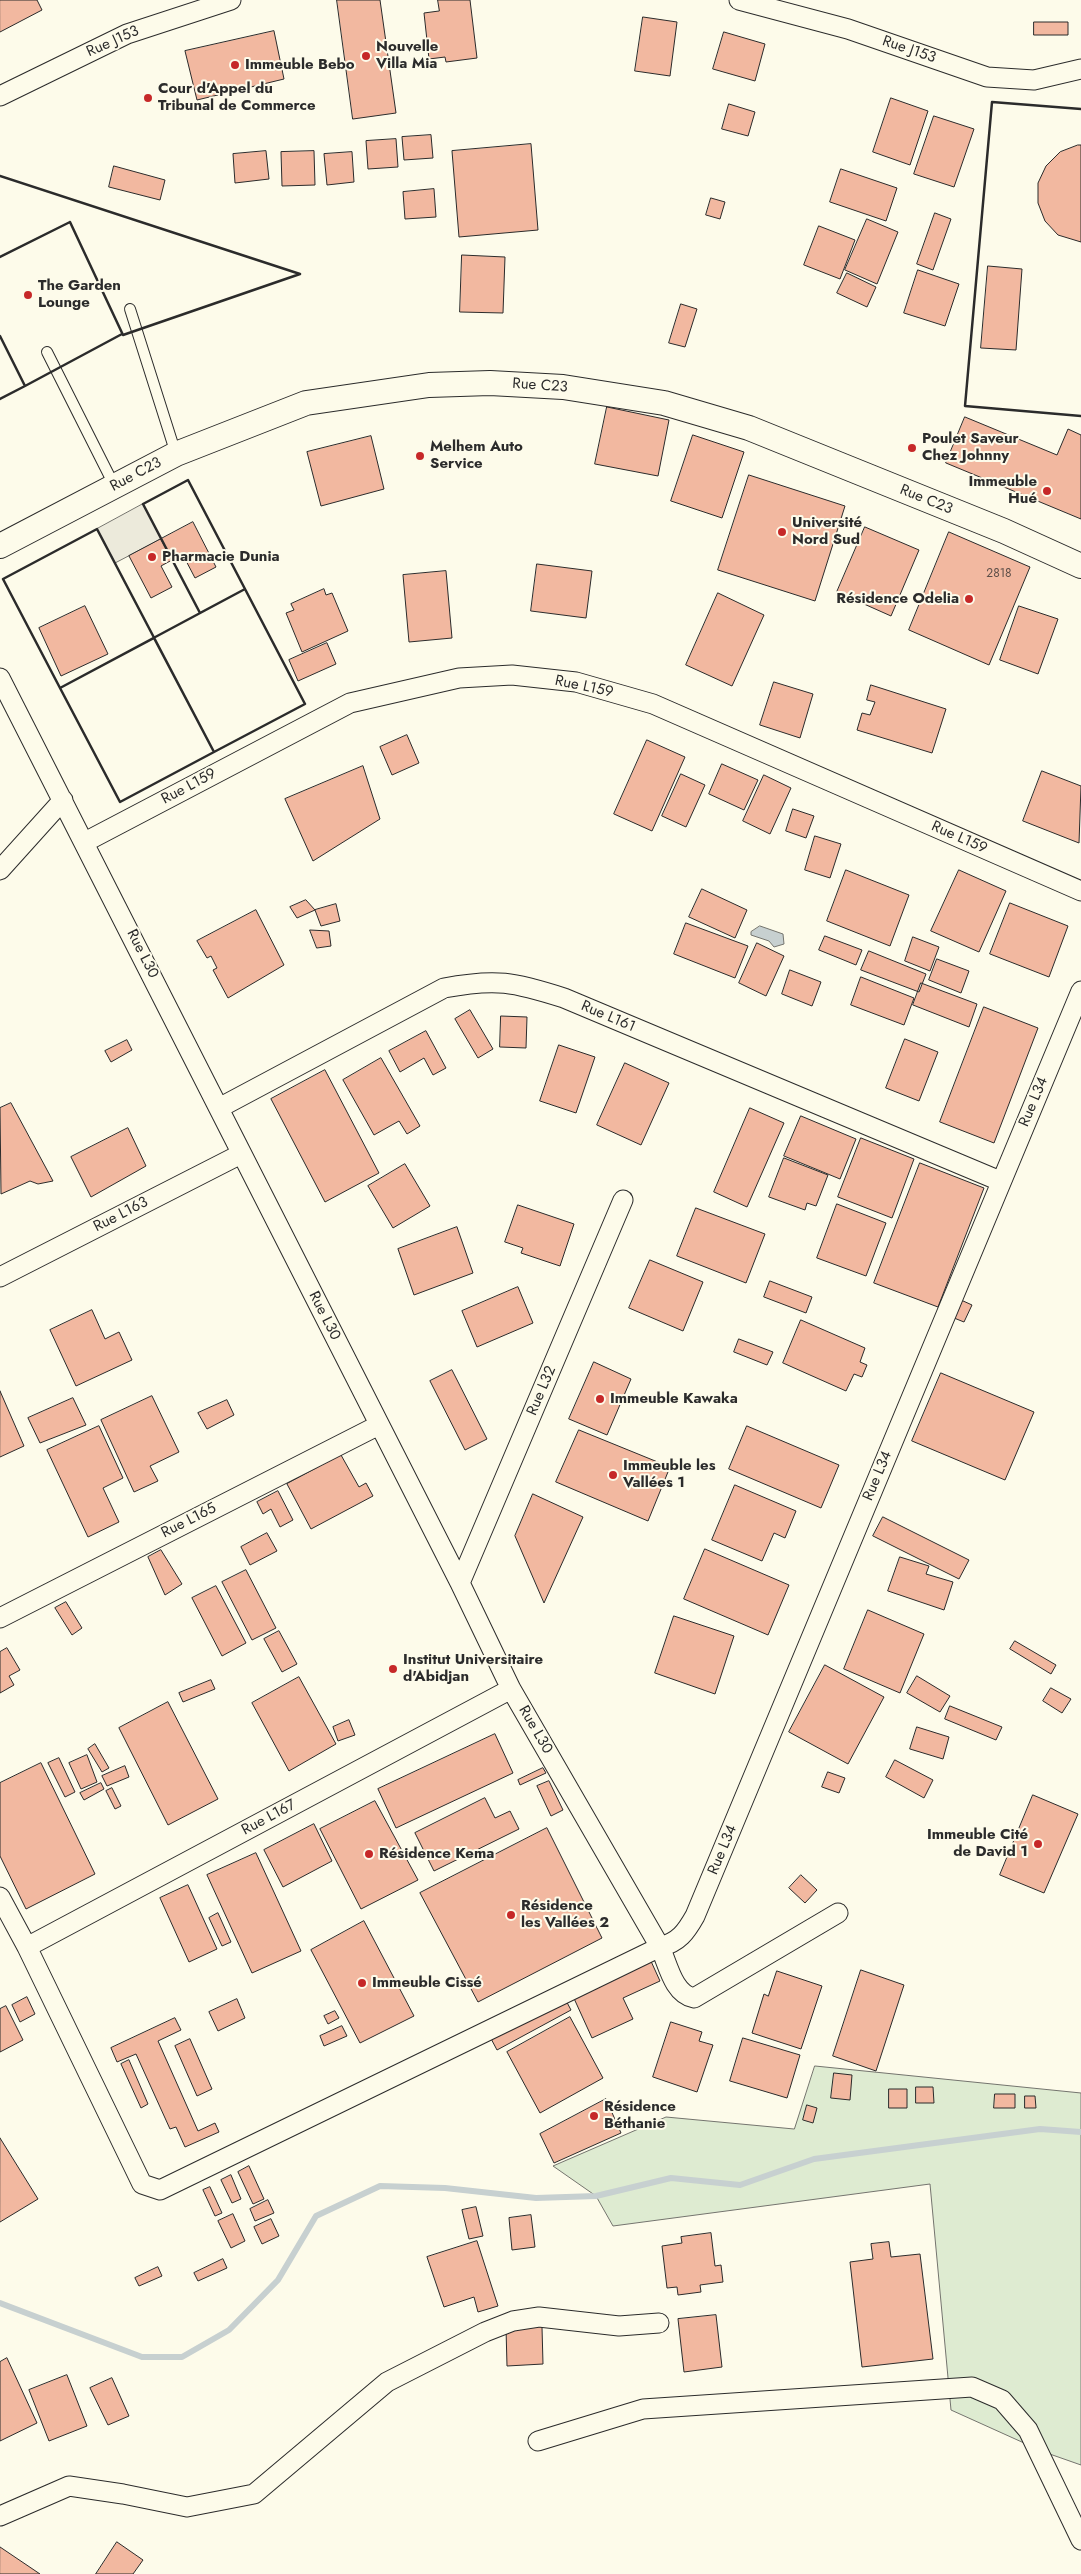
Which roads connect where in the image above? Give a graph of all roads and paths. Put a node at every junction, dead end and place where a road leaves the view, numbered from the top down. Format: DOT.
graph roads {
  1 [pos="231,0"];
  2 [pos="740,0"];
  3 [pos="1081,69"];
  4 [pos="0,96"];
  5 [pos="130,309"];
  6 [pos="47,352"];
  7 [pos="176,454"];
  8 [pos="114,487"];
  9 [pos="0,546"];
  10 [pos="1081,566"];
  11 [pos="0,678"];
  12 [pos="63,800"];
  13 [pos="85,842"];
  14 [pos="0,870"];
  15 [pos="1081,891"];
  16 [pos="1081,991"];
  17 [pos="220,1108"];
  18 [pos="241,1154"];
  19 [pos="1000,1181"];
  20 [pos="623,1200"];
  21 [pos="0,1277"];
  22 [pos="379,1425"];
  23 [pos="460,1583"];
  24 [pos="0,1618"];
  25 [pos="511,1689"];
  26 [pos="0,1898"];
  27 [pos="838,1913"];
  28 [pos="27,1947"];
  29 [pos="660,1947"];
  30 [pos="659,2323"];
  31 [pos="538,2441"];
  32 [pos="0,2516"];
  33 [pos="1081,2540"];
  1 -- 4 [label="street, Rue J153"];
  2 -- 3 [label="street, Rue J153"];
  5 -- 7 [label="lane"];
  6 -- 8 [label="lane"];
  7 -- 8 [label="street, Rue C23"];
  7 -- 10 [label="street, Rue C23"];
  8 -- 9 [label="street, Rue C23"];
  11 -- 12 [label="street, Rue L30"];
  12 -- 13 [label="street, Rue L30"];
  12 -- 14 [label="street"];
  13 -- 15 [label="street, Rue L159"];
  13 -- 17 [label="street, Rue L30"];
  16 -- 19 [label="street, Rue L34"];
  17 -- 18 [label="street, Rue L30"];
  17 -- 19 [label="street, Rue L161"];
  18 -- 21 [label="street, Rue L163"];
  18 -- 22 [label="street, Rue L30"];
  19 -- 29 [label="street, Rue L34"];
  20 -- 23 [label="street, Rue L32"];
  22 -- 23 [label="street, Rue L30"];
  22 -- 24 [label="street, Rue L165"];
  23 -- 25 [label="street, Rue L30"];
  25 -- 28 [label="street, Rue L167"];
  25 -- 29 [label="street, Rue L30"];
  26 -- 28 [label="street, Rue L34"];
  27 -- 29 [label="street, Rue L30"];
  28 -- 29 [label="street, Rue L34"];
  30 -- 32 [label="street"];
  31 -- 33 [label="street"];
}
